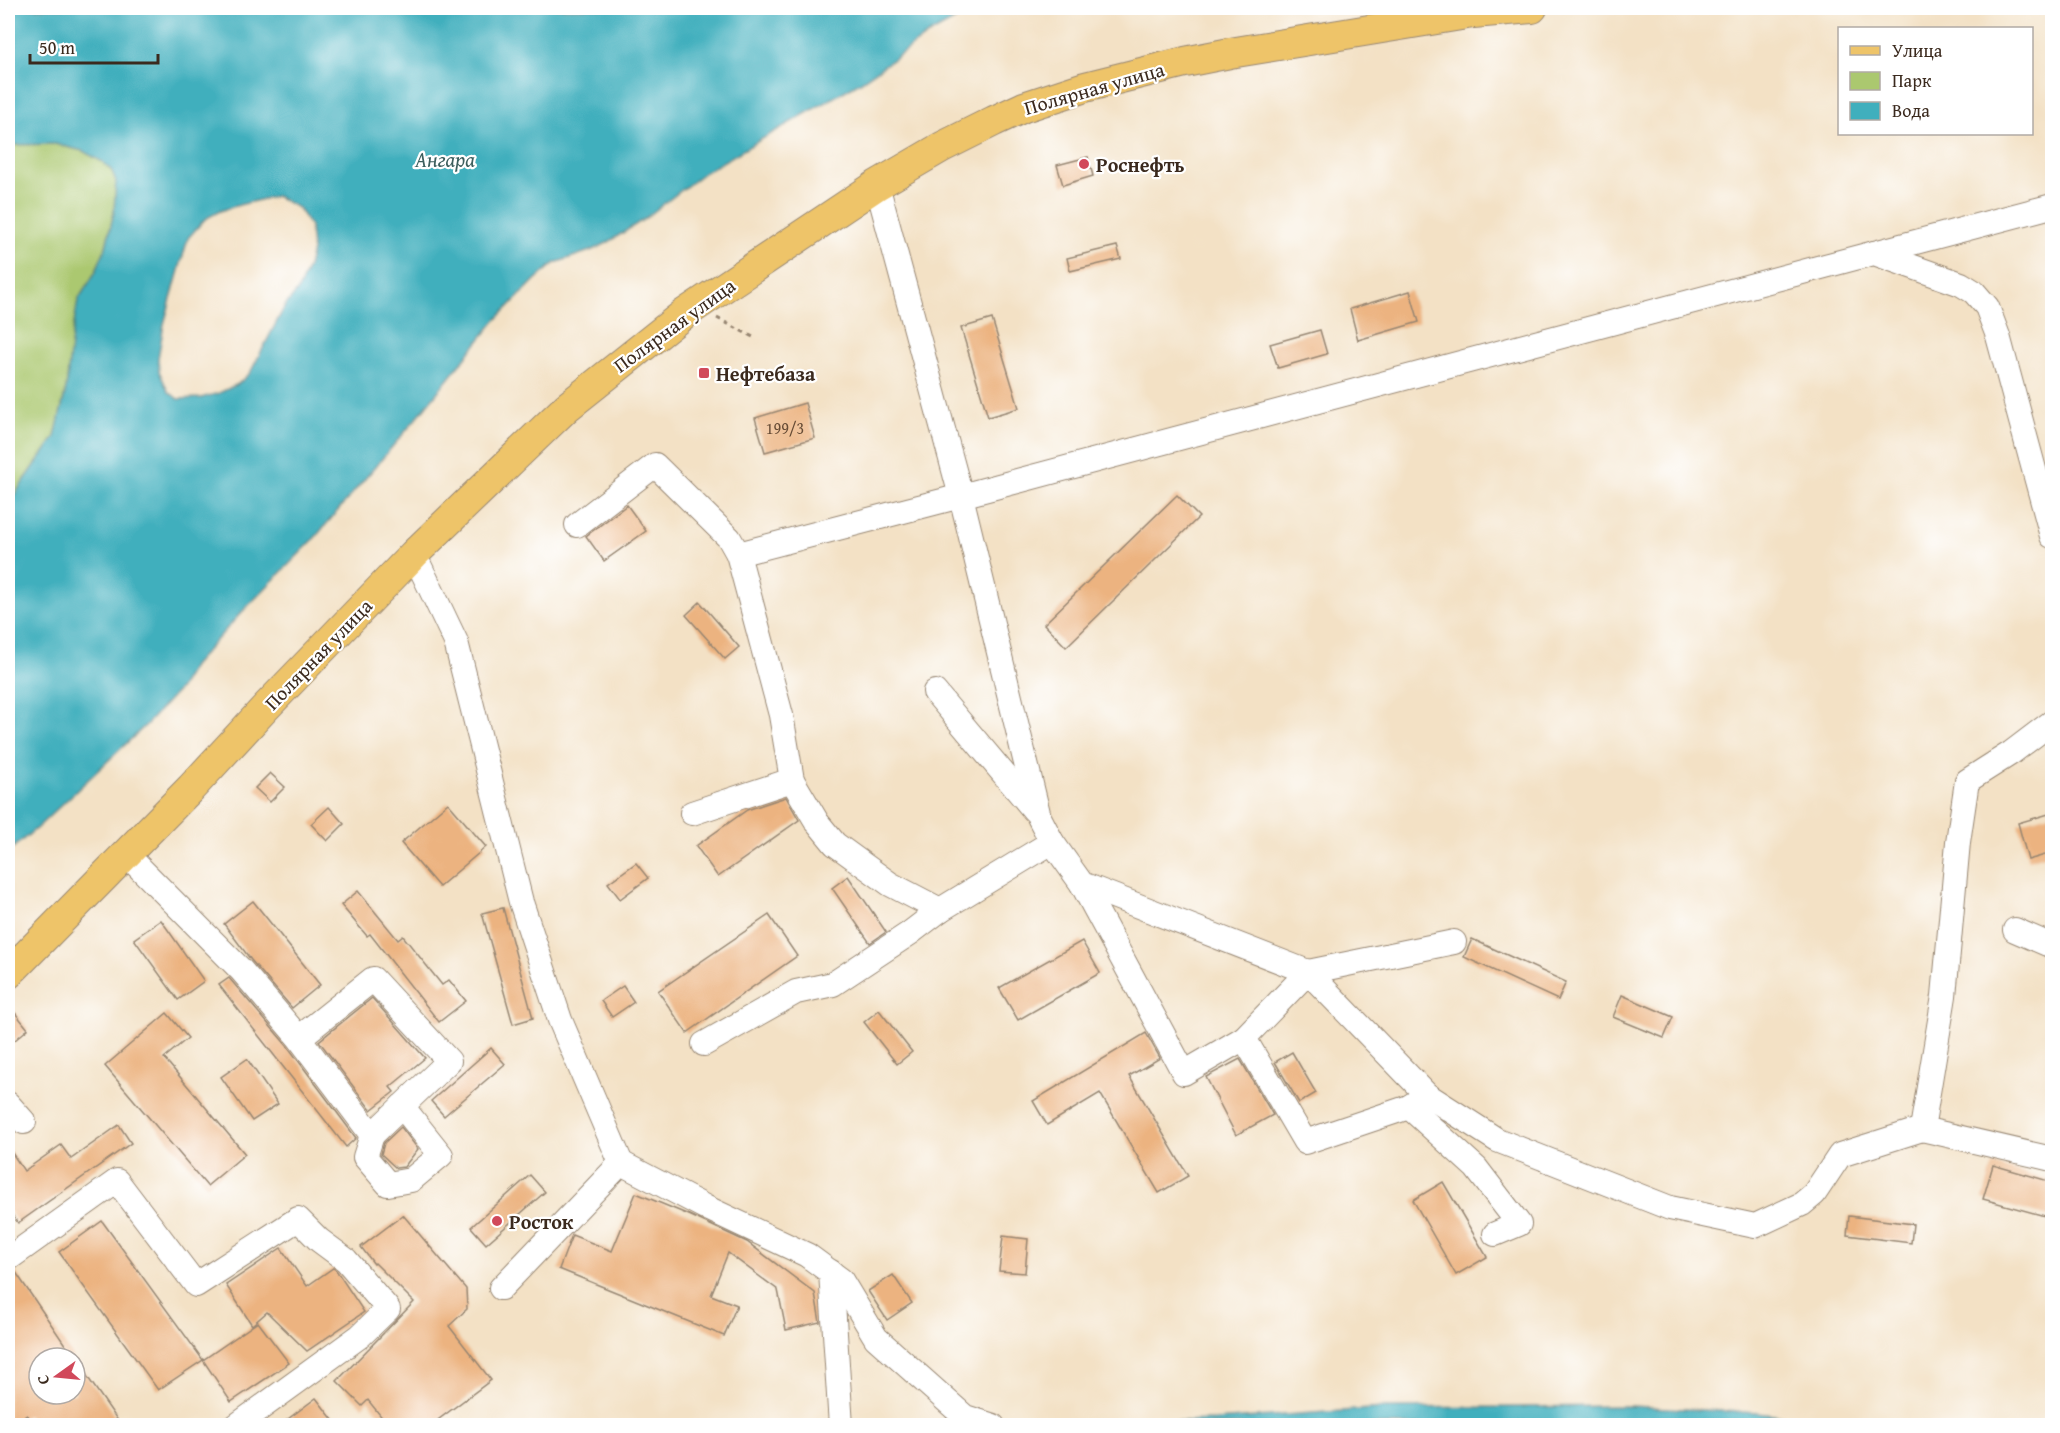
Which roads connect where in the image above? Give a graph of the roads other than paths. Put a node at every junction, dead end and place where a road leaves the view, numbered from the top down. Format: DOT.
graph roads {
  1 [pos="1532,8"];
  2 [pos="877,185"];
  3 [pos="2052,206"];
  4 [pos="1874,253"];
  5 [pos="961,496"];
  6 [pos="577,525"];
  7 [pos="2052,536"];
  8 [pos="414,554"];
  9 [pos="738,554"];
  10 [pos="935,692"];
  11 [pos="2052,722"];
  12 [pos="792,780"];
  13 [pos="692,813"];
  14 [pos="1039,817"];
  15 [pos="1052,842"];
  16 [pos="126,854"];
  17 [pos="1082,884"];
  18 [pos="940,910"];
  19 [pos="2015,930"];
  20 [pos="1454,942"];
  21 [pos="2052,946"];
  22 [pos="1308,972"];
  23 [pos="8,974"];
  24 [pos="299,1038"];
  25 [pos="1244,1038"];
  26 [pos="704,1044"];
  27 [pos="1418,1101"];
  28 [pos="8,1104"];
  29 [pos="402,1106"];
  30 [pos="24,1122"];
  31 [pos="1922,1129"];
  32 [pos="372,1135"];
  33 [pos="2052,1159"];
  34 [pos="621,1163"];
  35 [pos="1495,1234"];
  36 [pos="8,1259"];
  37 [pos="831,1272"];
  38 [pos="501,1288"];
  39 [pos="236,1425"];
  40 [pos="841,1425"];
  41 [pos="993,1425"];
  1 -- 2 [label="main road, Полярная улица"];
  2 -- 5 [label="lane"];
  2 -- 8 [label="main road, Полярная улица"];
  3 -- 4 [label="lane"];
  4 -- 5 [label="lane"];
  4 -- 7 [label="lane"];
  5 -- 9 [label="lane"];
  5 -- 14 [label="lane"];
  6 -- 9 [label="lane"];
  8 -- 16 [label="main road, Полярная улица"];
  8 -- 34 [label="lane"];
  9 -- 12 [label="lane"];
  10 -- 14 [label="lane"];
  11 -- 31 [label="lane"];
  12 -- 13 [label="lane"];
  12 -- 18 [label="lane"];
  14 -- 15 [label="lane"];
  15 -- 17 [label="lane"];
  15 -- 18 [label="lane"];
  16 -- 23 [label="main road, Полярная улица"];
  16 -- 24 [label="lane"];
  17 -- 22 [label="lane"];
  17 -- 25 [label="lane"];
  18 -- 26 [label="lane"];
  19 -- 21 [label="lane"];
  20 -- 22 [label="lane"];
  22 -- 25 [label="lane"];
  22 -- 27 [label="lane"];
  24 -- 29 [label="lane"];
  24 -- 32 [label="lane"];
  25 -- 27 [label="lane"];
  27 -- 31 [label="lane"];
  27 -- 35 [label="lane"];
  28 -- 30 [label="lane"];
  29 -- 32 [label="lane"];
  29 -- 32 [label="lane"];
  31 -- 33 [label="lane"];
  34 -- 37 [label="lane"];
  34 -- 38 [label="lane"];
  36 -- 39 [label="lane"];
  37 -- 40 [label="lane"];
  37 -- 41 [label="lane"];
}
